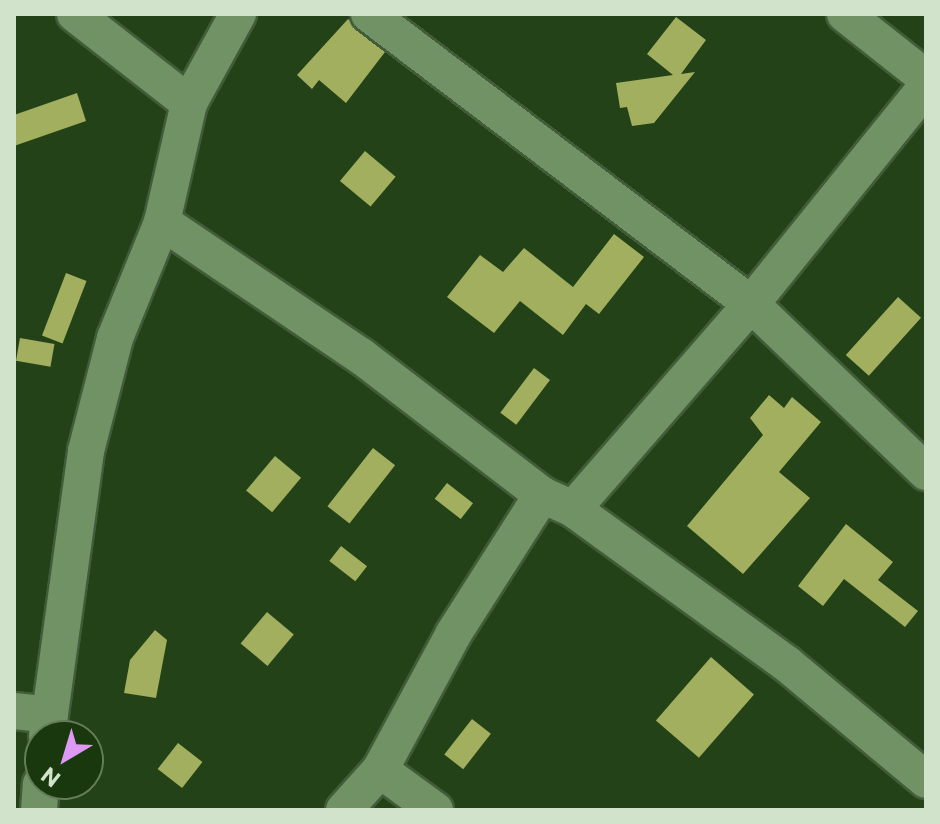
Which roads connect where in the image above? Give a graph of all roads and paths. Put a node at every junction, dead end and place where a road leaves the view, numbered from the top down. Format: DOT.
graph roads {
  1 [pos="75,14"];
  2 [pos="238,14"];
  3 [pos="369,14"];
  4 [pos="845,14"];
  5 [pos="926,78"];
  6 [pos="926,87"];
  7 [pos="189,103"];
  8 [pos="162,222"];
  9 [pos="751,304"];
  10 [pos="926,472"];
  11 [pos="557,502"];
  12 [pos="14,711"];
  13 [pos="34,720"];
  14 [pos="49,720"];
  15 [pos="380,770"];
  16 [pos="926,780"];
  17 [pos="344,810"];
  18 [pos="435,810"];
  1 -- 7 [label="street"];
  2 -- 7 [label="street"];
  3 -- 9 [label="street"];
  4 -- 5 [label="street"];
  6 -- 9 [label="street"];
  7 -- 8 [label="street"];
  8 -- 11 [label="street"];
  8 -- 14 [label="street"];
  9 -- 10 [label="street"];
  9 -- 11 [label="street"];
  11 -- 15 [label="street"];
  11 -- 16 [label="street"];
  12 -- 13 [label="street"];
  15 -- 17 [label="street"];
  15 -- 18 [label="street"];
}
